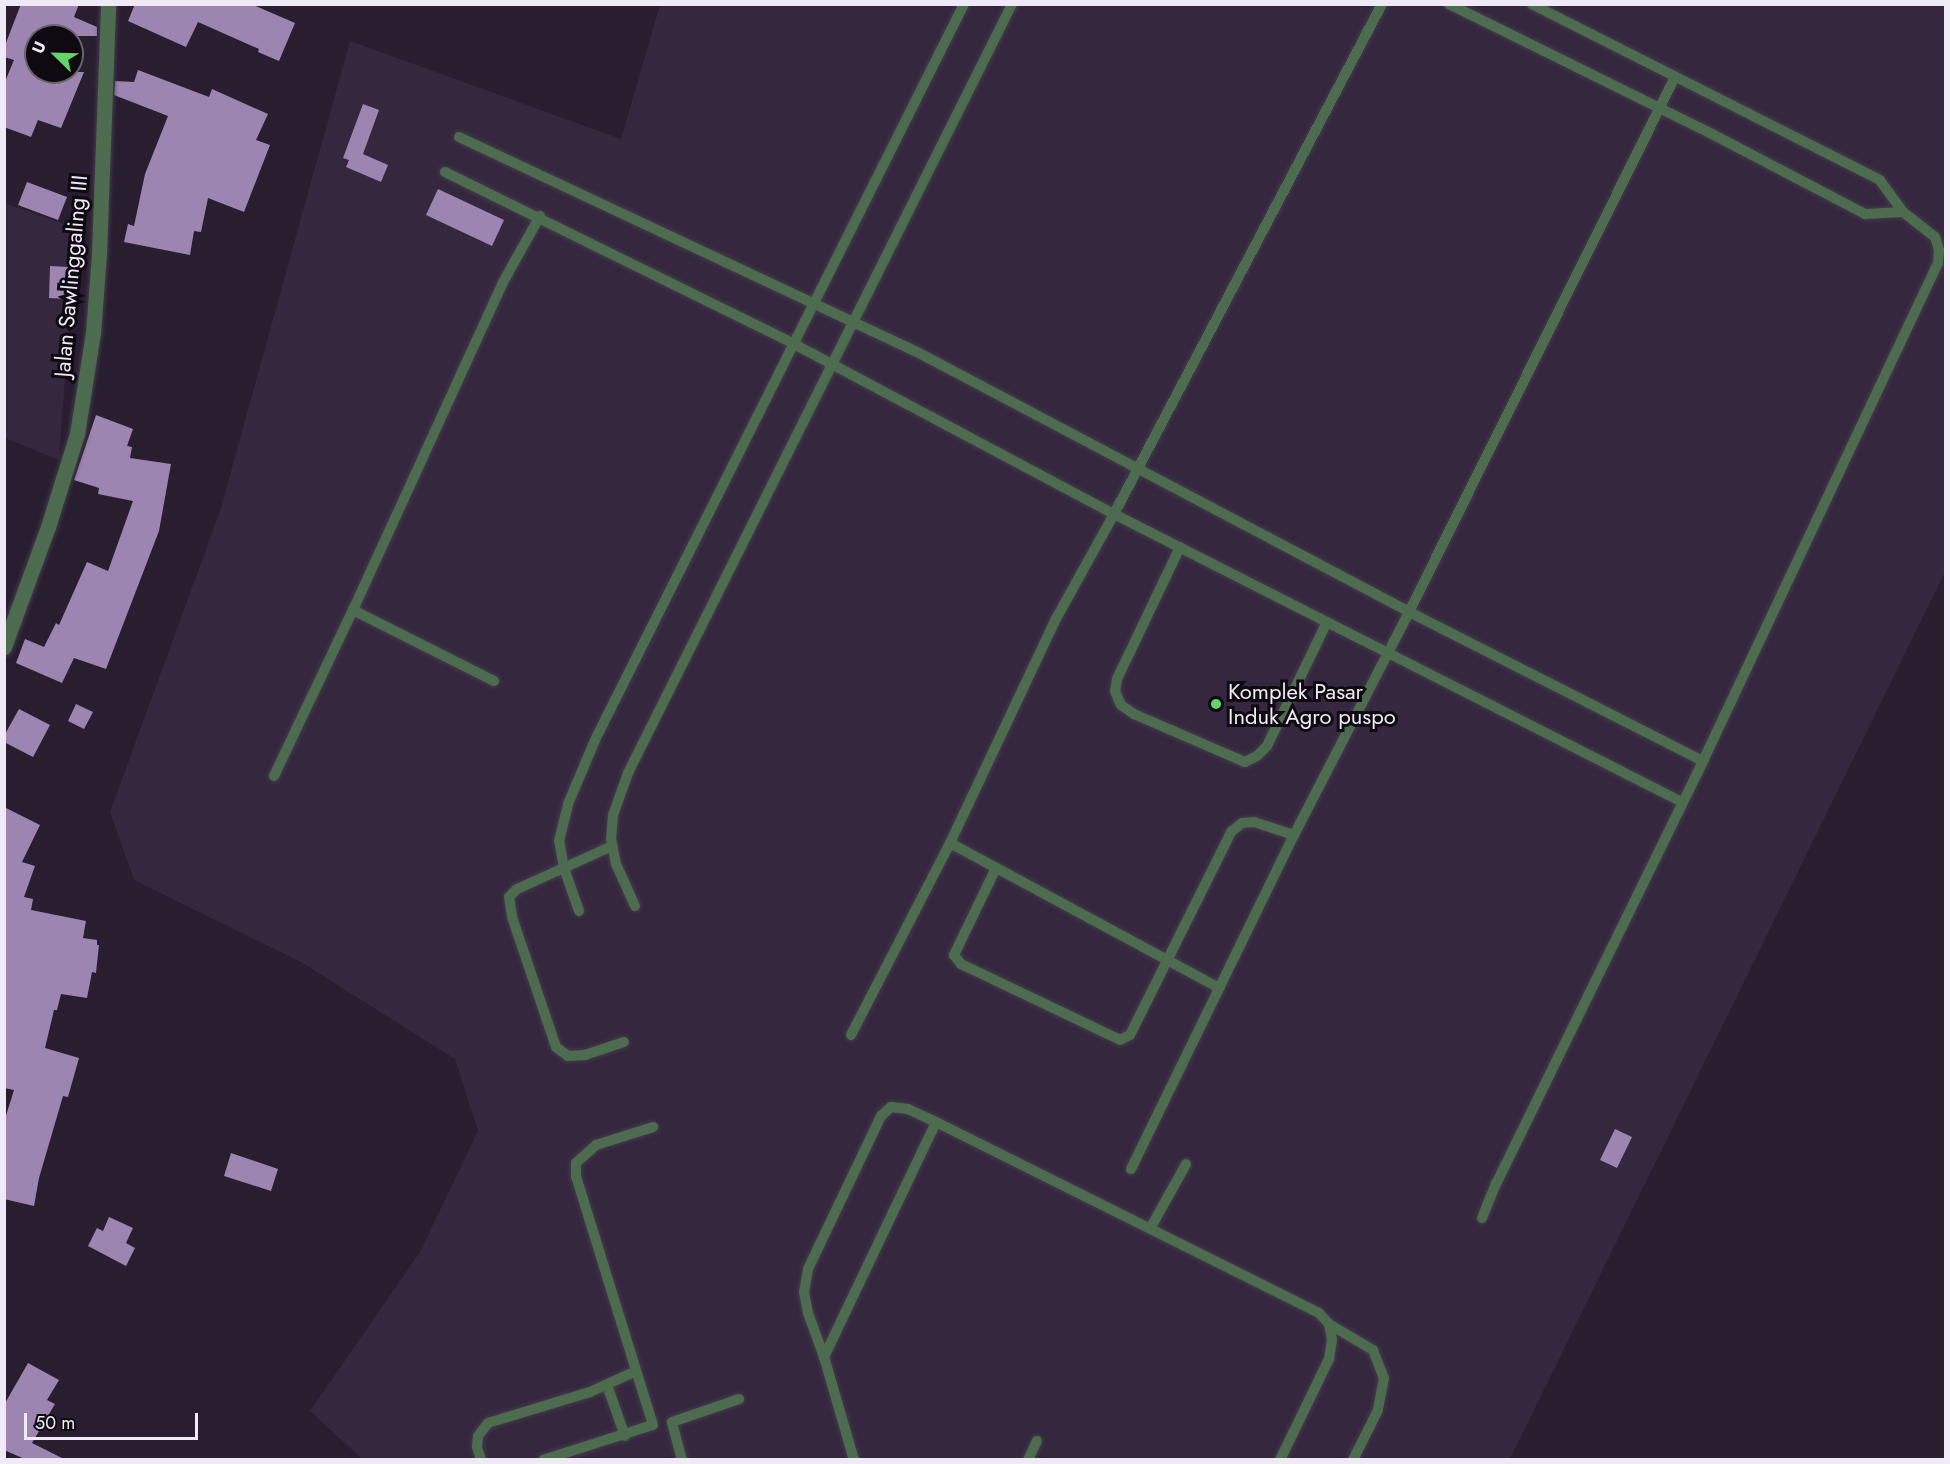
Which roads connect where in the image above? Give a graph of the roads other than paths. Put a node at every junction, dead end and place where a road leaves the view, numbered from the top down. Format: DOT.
graph roads {
  1 [pos="108,4"];
  2 [pos="964,4"];
  3 [pos="1012,4"];
  4 [pos="1382,4"];
  5 [pos="1449,4"];
  6 [pos="1532,4"];
  7 [pos="1675,77"];
  8 [pos="1658,109"];
  9 [pos="459,137"];
  10 [pos="445,172"];
  11 [pos="1903,212"];
  12 [pos="540,216"];
  13 [pos="815,303"];
  14 [pos="855,321"];
  15 [pos="794,344"];
  16 [pos="832,364"];
  17 [pos="1137,468"];
  18 [pos="1114,514"];
  19 [pos="1180,547"];
  20 [pos="353,610"];
  21 [pos="1409,612"];
  22 [pos="1327,622"];
  23 [pos="4,647"];
  24 [pos="1388,653"];
  25 [pos="494,681"];
  26 [pos="1703,761"];
  27 [pos="274,776"];
  28 [pos="1682,802"];
  29 [pos="1294,835"];
  30 [pos="950,843"];
  31 [pos="612,846"];
  32 [pos="564,868"];
  33 [pos="996,868"];
  34 [pos="635,906"];
  35 [pos="579,911"];
  36 [pos="1169,959"];
  37 [pos="1219,988"];
  38 [pos="851,1035"];
  39 [pos="624,1042"];
  40 [pos="936,1122"];
  41 [pos="653,1127"];
  42 [pos="1186,1164"];
  43 [pos="1131,1169"];
  44 [pos="1482,1218"];
  45 [pos="1151,1227"];
  46 [pos="1329,1324"];
  47 [pos="824,1357"];
  48 [pos="634,1372"];
  49 [pos="607,1385"];
  50 [pos="739,1399"];
  51 [pos="672,1422"];
  52 [pos="652,1425"];
  53 [pos="625,1436"];
  54 [pos="1037,1441"];
  55 [pos="481,1460"];
  56 [pos="543,1460"];
  57 [pos="682,1460"];
  58 [pos="854,1460"];
  59 [pos="1028,1460"];
  60 [pos="1280,1460"];
  61 [pos="1353,1460"];
  1 -- 23 [label="street, Jalan Sawlinggaling III"];
  2 -- 13 [label="lane"];
  3 -- 14 [label="lane"];
  4 -- 17 [label="lane"];
  5 -- 8 [label="lane"];
  6 -- 7 [label="lane"];
  7 -- 8 [label="lane"];
  7 -- 11 [label="lane"];
  8 -- 11 [label="lane"];
  8 -- 21 [label="lane"];
  9 -- 13 [label="lane"];
  10 -- 12 [label="lane"];
  11 -- 26 [label="lane"];
  12 -- 15 [label="lane"];
  12 -- 20 [label="lane"];
  13 -- 14 [label="lane"];
  13 -- 15 [label="lane"];
  14 -- 16 [label="lane"];
  14 -- 17 [label="lane"];
  15 -- 16 [label="lane"];
  15 -- 32 [label="lane"];
  16 -- 18 [label="lane"];
  16 -- 31 [label="lane"];
  17 -- 18 [label="lane"];
  17 -- 21 [label="lane"];
  18 -- 19 [label="lane"];
  18 -- 30 [label="lane"];
  19 -- 22 [label="lane"];
  19 -- 22 [label="lane"];
  20 -- 25 [label="lane"];
  20 -- 27 [label="lane"];
  21 -- 24 [label="lane"];
  21 -- 26 [label="lane"];
  22 -- 24 [label="lane"];
  24 -- 28 [label="lane"];
  24 -- 29 [label="lane"];
  26 -- 28 [label="lane"];
  28 -- 44 [label="lane"];
  29 -- 36 [label="lane"];
  29 -- 37 [label="lane"];
  30 -- 33 [label="lane"];
  30 -- 38 [label="lane"];
  31 -- 32 [label="lane"];
  31 -- 34 [label="lane"];
  32 -- 35 [label="lane"];
  32 -- 39 [label="lane"];
  33 -- 36 [label="lane"];
  33 -- 36 [label="lane"];
  36 -- 37 [label="lane"];
  37 -- 43 [label="lane"];
  40 -- 45 [label="lane"];
  40 -- 47 [label="lane"];
  40 -- 47 [label="lane"];
  41 -- 48 [label="lane"];
  42 -- 45 [label="lane"];
  45 -- 46 [label="lane"];
  46 -- 60 [label="lane"];
  46 -- 61 [label="lane"];
  47 -- 58 [label="lane"];
  48 -- 49 [label="lane"];
  48 -- 52 [label="lane"];
  49 -- 53 [label="lane"];
  49 -- 55 [label="lane"];
  50 -- 51 [label="lane"];
  51 -- 52 [label="lane"];
  51 -- 57 [label="lane"];
  52 -- 53 [label="lane"];
  53 -- 56 [label="lane"];
  54 -- 59 [label="lane"];
}
